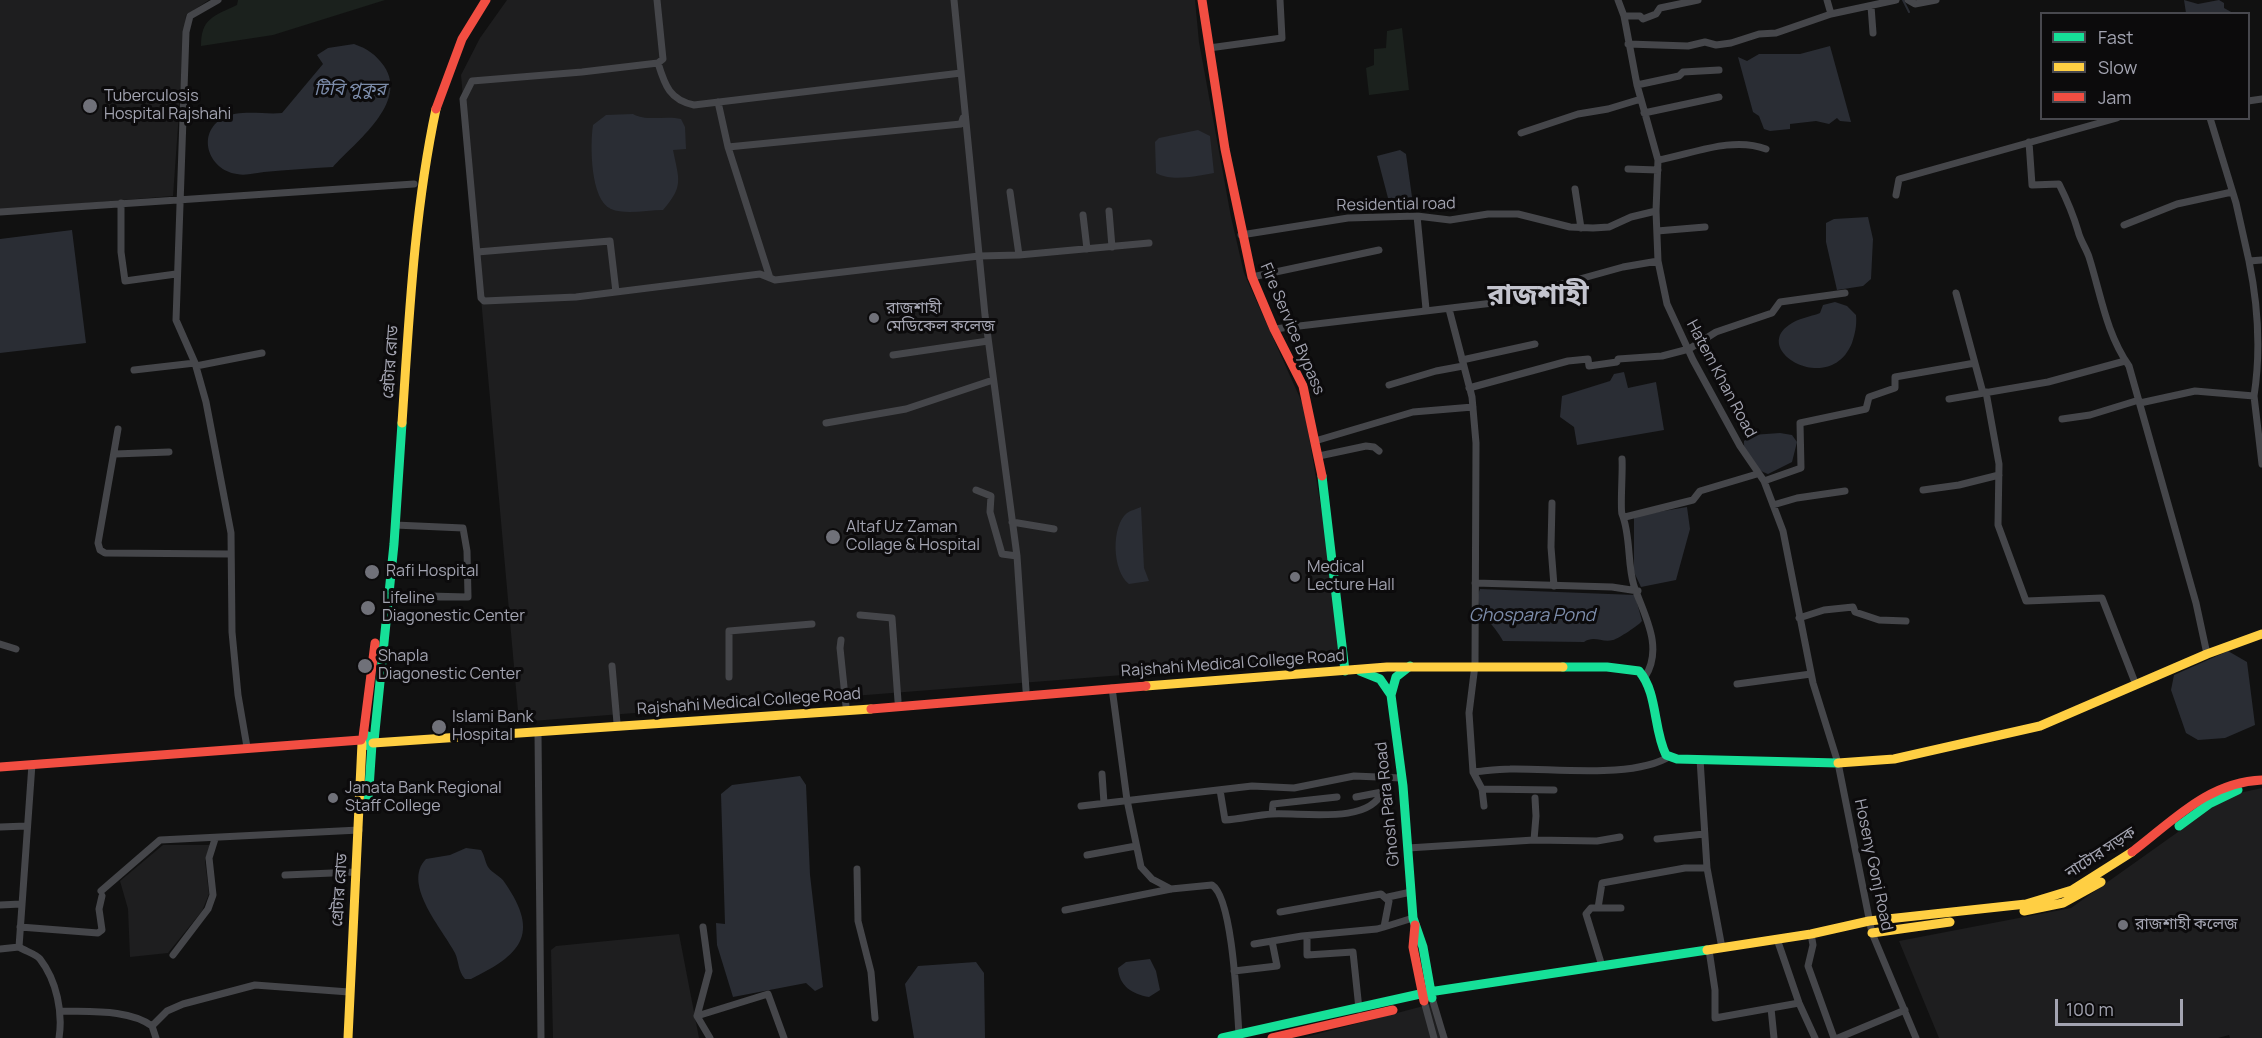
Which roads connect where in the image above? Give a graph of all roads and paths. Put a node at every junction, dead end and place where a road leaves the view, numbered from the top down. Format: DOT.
graph roads {
  1 [pos="218,0"];
  2 [pos="477,0"];
  3 [pos="486,0"];
  4 [pos="657,0"];
  5 [pos="954,0"];
  6 [pos="1202,0"];
  7 [pos="1280,0"];
  8 [pos="1618,0"];
  9 [pos="1698,0"];
  10 [pos="1827,0"];
  11 [pos="1896,0"];
  12 [pos="1908,0"];
  13 [pos="1936,0"];
  14 [pos="1871,6"];
  15 [pos="1831,14"];
  16 [pos="1624,16"];
  17 [pos="1873,33"];
  18 [pos="1628,44"];
  19 [pos="1209,48"];
  20 [pos="658,63"];
  21 [pos="1719,70"];
  22 [pos="961,74"];
  23 [pos="1637,85"];
  24 [pos="1719,98"];
  25 [pos="1641,99"];
  26 [pos="718,102"];
  27 [pos="1644,112"];
  28 [pos="963,117"];
  29 [pos="2110,120"];
  30 [pos="2211,120"];
  31 [pos="1521,133"];
  32 [pos="2030,142"];
  33 [pos="728,147"];
  34 [pos="1766,149"];
  35 [pos="1658,160"];
  36 [pos="1628,169"];
  37 [pos="1658,170"];
  38 [pos="414,184"];
  39 [pos="1575,189"];
  40 [pos="1010,192"];
  41 [pos="2232,192"];
  42 [pos="1896,195"];
  43 [pos="178,199"];
  44 [pos="121,203"];
  45 [pos="1109,211"];
  46 [pos="1656,211"];
  47 [pos="0,212"];
  48 [pos="1083,215"];
  49 [pos="1417,216"];
  50 [pos="2124,225"];
  51 [pos="1705,227"];
  52 [pos="1581,228"];
  53 [pos="1657,231"];
  54 [pos="1241,235"];
  55 [pos="413,239"];
  56 [pos="1149,243"];
  57 [pos="1112,247"];
  58 [pos="1087,249"];
  59 [pos="1379,250"];
  60 [pos="477,252"];
  61 [pos="1020,255"];
  62 [pos="980,256"];
  63 [pos="2262,260"];
  64 [pos="1658,261"];
  65 [pos="2249,261"];
  66 [pos="176,274"];
  67 [pos="1252,277"];
  68 [pos="770,278"];
  69 [pos="616,292"];
  70 [pos="1845,293"];
  71 [pos="1956,293"];
  72 [pos="1426,309"];
  73 [pos="1449,309"];
  74 [pos="1274,329"];
  75 [pos="988,341"];
  76 [pos="1535,344"];
  77 [pos="1689,349"];
  78 [pos="261,353"];
  79 [pos="893,355"];
  80 [pos="2125,361"];
  81 [pos="1462,363"];
  82 [pos="1975,363"];
  83 [pos="195,364"];
  84 [pos="134,370"];
  85 [pos="993,380"];
  86 [pos="1389,385"];
  87 [pos="1469,388"];
  88 [pos="1985,392"];
  89 [pos="2254,396"];
  90 [pos="1949,399"];
  91 [pos="2140,401"];
  92 [pos="1473,406"];
  93 [pos="2062,419"];
  94 [pos="826,423"];
  95 [pos="399,424"];
  96 [pos="118,429"];
  97 [pos="1315,441"];
  98 [pos="1378,451"];
  99 [pos="169,452"];
  100 [pos="115,454"];
  101 [pos="1319,456"];
  102 [pos="1622,459"];
  103 [pos="2262,464"];
  104 [pos="1757,474"];
  105 [pos="1999,475"];
  106 [pos="1764,481"];
  107 [pos="976,490"];
  108 [pos="1923,490"];
  109 [pos="1845,491"];
  110 [pos="1552,503"];
  111 [pos="1773,505"];
  112 [pos="1625,517"];
  113 [pos="1012,522"];
  114 [pos="395,525"];
  115 [pos="1054,529"];
  116 [pos="229,554"];
  117 [pos="1017,556"];
  118 [pos="387,579"];
  119 [pos="1475,583"];
  120 [pos="1554,586"];
  121 [pos="1638,591"];
  122 [pos="388,595"];
  123 [pos="860,615"];
  124 [pos="1799,618"];
  125 [pos="1906,621"];
  126 [pos="812,624"];
  127 [pos="2262,634"];
  128 [pos="842,640"];
  129 [pos="0,644"];
  130 [pos="16,649"];
  131 [pos="2207,654"];
  132 [pos="1475,665"];
  133 [pos="612,666"];
  134 [pos="1411,666"];
  135 [pos="1351,669"];
  136 [pos="1811,674"];
  137 [pos="729,677"];
  138 [pos="1645,677"];
  139 [pos="1737,684"];
  140 [pos="2136,685"];
  141 [pos="1112,688"];
  142 [pos="1026,690"];
  143 [pos="1390,694"];
  144 [pos="898,701"];
  145 [pos="846,706"];
  146 [pos="617,723"];
  147 [pos="538,733"];
  148 [pos="368,741"];
  149 [pos="248,747"];
  150 [pos="1670,756"];
  151 [pos="1700,759"];
  152 [pos="1838,763"];
  153 [pos="32,764"];
  154 [pos="0,767"];
  155 [pos="1473,772"];
  156 [pos="1102,774"];
  157 [pos="1402,778"];
  158 [pos="2262,781"];
  159 [pos="1482,789"];
  160 [pos="1220,790"];
  161 [pos="1554,790"];
  162 [pos="1337,797"];
  163 [pos="1356,797"];
  164 [pos="1535,798"];
  165 [pos="1127,800"];
  166 [pos="1104,803"];
  167 [pos="1082,806"];
  168 [pos="1484,806"];
  169 [pos="1272,814"];
  170 [pos="26,826"];
  171 [pos="0,827"];
  172 [pos="359,830"];
  173 [pos="1704,834"];
  174 [pos="1620,837"];
  175 [pos="215,838"];
  176 [pos="1657,839"];
  177 [pos="1534,840"];
  178 [pos="1136,846"];
  179 [pos="1408,848"];
  180 [pos="1087,855"];
  181 [pos="1707,868"];
  182 [pos="857,869"];
  183 [pos="356,872"];
  184 [pos="285,875"];
  185 [pos="1171,889"];
  186 [pos="1411,892"];
  187 [pos="1388,897"];
  188 [pos="21,904"];
  189 [pos="0,905"];
  190 [pos="1598,908"];
  191 [pos="1621,908"];
  192 [pos="1065,910"];
  193 [pos="1280,912"];
  194 [pos="1415,916"];
  195 [pos="1869,921"];
  196 [pos="20,927"];
  197 [pos="703,927"];
  198 [pos="1384,927"];
  199 [pos="1872,933"];
  200 [pos="1811,934"];
  201 [pos="1307,936"];
  202 [pos="1777,939"];
  203 [pos="1272,940"];
  204 [pos="1254,944"];
  205 [pos="19,948"];
  206 [pos="1722,948"];
  207 [pos="0,949"];
  208 [pos="1708,950"];
  209 [pos="173,955"];
  210 [pos="1602,966"];
  211 [pos="1234,971"];
  212 [pos="349,992"];
  213 [pos="1430,996"];
  214 [pos="1799,1003"];
  215 [pos="1771,1008"];
  216 [pos="1359,1009"];
  217 [pos="1905,1010"];
  218 [pos="62,1011"];
  219 [pos="697,1016"];
  220 [pos="875,1018"];
  221 [pos="153,1026"];
  222 [pos="1239,1034"];
  223 [pos="1259,1034"];
  224 [pos="59,1038"];
  225 [pos="156,1038"];
  226 [pos="348,1038"];
  227 [pos="357,1038"];
  228 [pos="541,1038"];
  229 [pos="710,1038"];
  230 [pos="784,1038"];
  231 [pos="1222,1038"];
  232 [pos="1272,1038"];
  233 [pos="1434,1038"];
  234 [pos="1444,1038"];
  235 [pos="1774,1038"];
  236 [pos="1815,1038"];
  237 [pos="1834,1038"];
  238 [pos="1838,1038"];
  239 [pos="1916,1038"];
  1 -- 43 [label="street"];
  2 -- 38 [label="main road, গ্রেটার রোড"];
  3 -- 55 [label="main road, গ্রেটার রোড"];
  4 -- 20 [label="street"];
  5 -- 22 [label="street"];
  6 -- 19 [label="main road, Fire Service Bypass"];
  7 -- 19 [label="street"];
  8 -- 16 [label="street, Hatem Khan Road"];
  9 -- 16 [label="street"];
  10 -- 15 [label="street"];
  11 -- 14 [label="street"];
  12 -- 13 [label="street"];
  14 -- 15 [label="street"];
  14 -- 17 [label="street"];
  15 -- 18 [label="street"];
  16 -- 18 [label="street, Hatem Khan Road"];
  18 -- 23 [label="street, Hatem Khan Road"];
  19 -- 54 [label="main road, Fire Service Bypass"];
  20 -- 26 [label="street"];
  20 -- 60 [label="street"];
  21 -- 23 [label="street"];
  22 -- 26 [label="street"];
  22 -- 28 [label="street"];
  23 -- 25 [label="street, Hatem Khan Road"];
  24 -- 27 [label="street"];
  25 -- 27 [label="street, Hatem Khan Road"];
  25 -- 31 [label="street"];
  26 -- 33 [label="street"];
  27 -- 35 [label="street, Hatem Khan Road"];
  28 -- 33 [label="street"];
  28 -- 62 [label="street"];
  29 -- 32 [label="street"];
  30 -- 41 [label="street"];
  32 -- 42 [label="street"];
  32 -- 80 [label="street"];
  33 -- 68 [label="street"];
  34 -- 35 [label="street"];
  35 -- 37 [label="street, Hatem Khan Road"];
  36 -- 37 [label="street"];
  37 -- 46 [label="street, Hatem Khan Road"];
  38 -- 43 [label="street"];
  38 -- 55 [label="main road, গ্রেটার রোড"];
  39 -- 52 [label="street"];
  40 -- 61 [label="street"];
  41 -- 50 [label="street"];
  41 -- 65 [label="street"];
  43 -- 44 [label="street"];
  43 -- 66 [label="street"];
  44 -- 47 [label="street"];
  44 -- 66 [label="street"];
  45 -- 57 [label="street"];
  46 -- 52 [label="street, Residential road"];
  46 -- 53 [label="street, Hatem Khan Road"];
  48 -- 58 [label="street"];
  49 -- 52 [label="street, Residential road"];
  49 -- 54 [label="street, Residential road"];
  49 -- 72 [label="street"];
  51 -- 53 [label="street"];
  53 -- 64 [label="street, Hatem Khan Road"];
  54 -- 67 [label="main road, Fire Service Bypass"];
  55 -- 95 [label="main road, গ্রেটার রোড"];
  56 -- 57 [label="street"];
  57 -- 58 [label="street"];
  58 -- 61 [label="street"];
  59 -- 67 [label="street"];
  60 -- 69 [label="street"];
  60 -- 69 [label="street"];
  61 -- 62 [label="street"];
  62 -- 68 [label="street"];
  62 -- 75 [label="street"];
  63 -- 65 [label="street"];
  64 -- 73 [label="street"];
  64 -- 77 [label="street, Hatem Khan Road"];
  65 -- 89 [label="street"];
  66 -- 83 [label="street"];
  67 -- 74 [label="main road, Fire Service Bypass"];
  68 -- 69 [label="street"];
  70 -- 77 [label="street"];
  71 -- 82 [label="street"];
  72 -- 73 [label="street"];
  72 -- 74 [label="street"];
  73 -- 81 [label="street"];
  74 -- 97 [label="main road, Fire Service Bypass"];
  75 -- 79 [label="street"];
  75 -- 85 [label="street"];
  76 -- 81 [label="street"];
  77 -- 87 [label="street"];
  77 -- 104 [label="street, Hatem Khan Road"];
  78 -- 83 [label="street"];
  80 -- 88 [label="street"];
  80 -- 91 [label="street"];
  81 -- 86 [label="street"];
  81 -- 87 [label="street"];
  82 -- 88 [label="street"];
  82 -- 106 [label="street"];
  83 -- 84 [label="street"];
  83 -- 116 [label="street"];
  85 -- 94 [label="street"];
  85 -- 113 [label="street"];
  87 -- 92 [label="street"];
  88 -- 90 [label="street"];
  88 -- 105 [label="street"];
  89 -- 91 [label="street"];
  89 -- 103 [label="street"];
  91 -- 93 [label="street"];
  91 -- 131 [label="street"];
  92 -- 97 [label="street"];
  92 -- 119 [label="street"];
  95 -- 114 [label="main road, গ্রেটার রোড"];
  95 -- 118 [label="main road, গ্রেটার রোড"];
  96 -- 100 [label="street"];
  97 -- 101 [label="main road, Fire Service Bypass"];
  98 -- 101 [label="street"];
  99 -- 100 [label="street"];
  100 -- 116 [label="street"];
  101 -- 135 [label="main road, Fire Service Bypass"];
  102 -- 112 [label="street"];
  104 -- 106 [label="street, Hatem Khan Road"];
  104 -- 112 [label="street"];
  105 -- 108 [label="street"];
  105 -- 140 [label="street"];
  106 -- 111 [label="street, Hatem Khan Road"];
  107 -- 117 [label="street"];
  109 -- 111 [label="street"];
  110 -- 120 [label="street"];
  111 -- 124 [label="street, Hatem Khan Road"];
  112 -- 121 [label="street"];
  113 -- 115 [label="street"];
  113 -- 117 [label="street"];
  114 -- 118 [label="main road, গ্রেটার রোড"];
  114 -- 122 [label="street"];
  116 -- 149 [label="street"];
  117 -- 142 [label="street"];
  118 -- 122 [label="main road, গ্রেটার রোড"];
  118 -- 148 [label="main road, গ্রেটার রোড"];
  119 -- 120 [label="street"];
  119 -- 132 [label="street"];
  120 -- 121 [label="street"];
  121 -- 138 [label="street"];
  122 -- 148 [label="main road, গ্রেটার রোড"];
  123 -- 144 [label="street"];
  124 -- 125 [label="street"];
  124 -- 136 [label="street, Hatem Khan Road"];
  126 -- 137 [label="street"];
  127 -- 131 [label="main road"];
  128 -- 145 [label="street"];
  129 -- 130 [label="street"];
  131 -- 140 [label="main road"];
  132 -- 134 [label="main road"];
  132 -- 138 [label="main road"];
  132 -- 155 [label="street"];
  133 -- 146 [label="street"];
  134 -- 135 [label="main road"];
  134 -- 143 [label="main road"];
  135 -- 141 [label="main road, Rajshahi Medical College Road"];
  135 -- 142 [label="main road, Rajshahi Medical College Road"];
  135 -- 143 [label="main road, Ghosh Para Road"];
  136 -- 139 [label="street"];
  136 -- 152 [label="street, Hatem Khan Road"];
  138 -- 150 [label="main road"];
  140 -- 152 [label="main road"];
  141 -- 147 [label="main road, Rajshahi Medical College Road"];
  141 -- 165 [label="street"];
  142 -- 144 [label="main road, Rajshahi Medical College Road"];
  143 -- 157 [label="main road, Ghosh Para Road"];
  144 -- 145 [label="main road, Rajshahi Medical College Road"];
  145 -- 146 [label="main road, Rajshahi Medical College Road"];
  146 -- 148 [label="main road, Rajshahi Medical College Road"];
  147 -- 148 [label="main road, Rajshahi Medical College Road"];
  147 -- 228 [label="street"];
  148 -- 149 [label="main road"];
  148 -- 172 [label="main road, গ্রেটার রোড"];
  148 -- 227 [label="main road, গ্রেটার রোড"];
  149 -- 153 [label="main road"];
  150 -- 151 [label="main road"];
  150 -- 155 [label="street"];
  151 -- 152 [label="main road"];
  151 -- 173 [label="street"];
  152 -- 195 [label="street, Hoseny Gonj Road"];
  153 -- 154 [label="main road"];
  153 -- 170 [label="street"];
  155 -- 159 [label="street"];
  156 -- 166 [label="street"];
  157 -- 160 [label="street"];
  157 -- 179 [label="main road, Ghosh Para Road"];
  158 -- 195 [label="main road, নাটোর সড়ক"];
  158 -- 199 [label="main road"];
  159 -- 161 [label="street"];
  159 -- 168 [label="street"];
  160 -- 165 [label="street"];
  160 -- 169 [label="street"];
  162 -- 169 [label="street"];
  163 -- 169 [label="street"];
  164 -- 177 [label="street"];
  165 -- 166 [label="street"];
  165 -- 178 [label="street"];
  166 -- 167 [label="street"];
  170 -- 171 [label="street"];
  170 -- 188 [label="street"];
  172 -- 175 [label="street"];
  172 -- 183 [label="main road, গ্রেটার রোড"];
  173 -- 176 [label="street"];
  173 -- 181 [label="street"];
  174 -- 177 [label="street"];
  175 -- 196 [label="street"];
  175 -- 209 [label="street"];
  177 -- 179 [label="street"];
  178 -- 180 [label="street"];
  178 -- 185 [label="street"];
  179 -- 186 [label="main road, Ghosh Para Road"];
  181 -- 190 [label="street"];
  181 -- 206 [label="street"];
  182 -- 220 [label="street"];
  183 -- 184 [label="street"];
  183 -- 212 [label="main road, গ্রেটার রোড"];
  185 -- 192 [label="street"];
  185 -- 211 [label="street"];
  186 -- 187 [label="street"];
  186 -- 194 [label="main road, Ghosh Para Road"];
  187 -- 193 [label="street"];
  187 -- 198 [label="street"];
  188 -- 189 [label="street"];
  188 -- 196 [label="street"];
  190 -- 191 [label="street"];
  190 -- 210 [label="street"];
  194 -- 198 [label="street"];
  194 -- 213 [label="main road, Ghosh Para Road"];
  195 -- 199 [label="street, Hoseny Gonj Road"];
  195 -- 200 [label="main road, নাটোর সড়ক"];
  196 -- 205 [label="street"];
  197 -- 219 [label="street"];
  198 -- 201 [label="street"];
  199 -- 217 [label="street, Hoseny Gonj Road"];
  200 -- 202 [label="main road, নাটোর সড়ক"];
  200 -- 237 [label="street"];
  201 -- 203 [label="street"];
  201 -- 216 [label="street"];
  202 -- 206 [label="main road, নাটোর সড়ক"];
  202 -- 214 [label="street"];
  203 -- 204 [label="street"];
  203 -- 211 [label="street"];
  205 -- 207 [label="street"];
  205 -- 218 [label="street"];
  206 -- 208 [label="main road, নাটোর সড়ক"];
  208 -- 210 [label="main road, নাটোর সড়ক"];
  208 -- 215 [label="street"];
  210 -- 213 [label="main road, নাটোর সড়ক"];
  211 -- 222 [label="street"];
  212 -- 221 [label="street"];
  212 -- 226 [label="main road, গ্রেটার রোড"];
  213 -- 216 [label="main road"];
  213 -- 232 [label="main road"];
  213 -- 233 [label="street"];
  213 -- 234 [label="street"];
  214 -- 215 [label="street"];
  214 -- 236 [label="street"];
  215 -- 235 [label="street"];
  216 -- 223 [label="main road"];
  217 -- 238 [label="street"];
  217 -- 239 [label="street, Hoseny Gonj Road"];
  218 -- 221 [label="street"];
  218 -- 224 [label="street"];
  219 -- 229 [label="street"];
  219 -- 230 [label="street"];
  221 -- 225 [label="street"];
  222 -- 223 [label="main road"];
  222 -- 231 [label="main road"];
}
